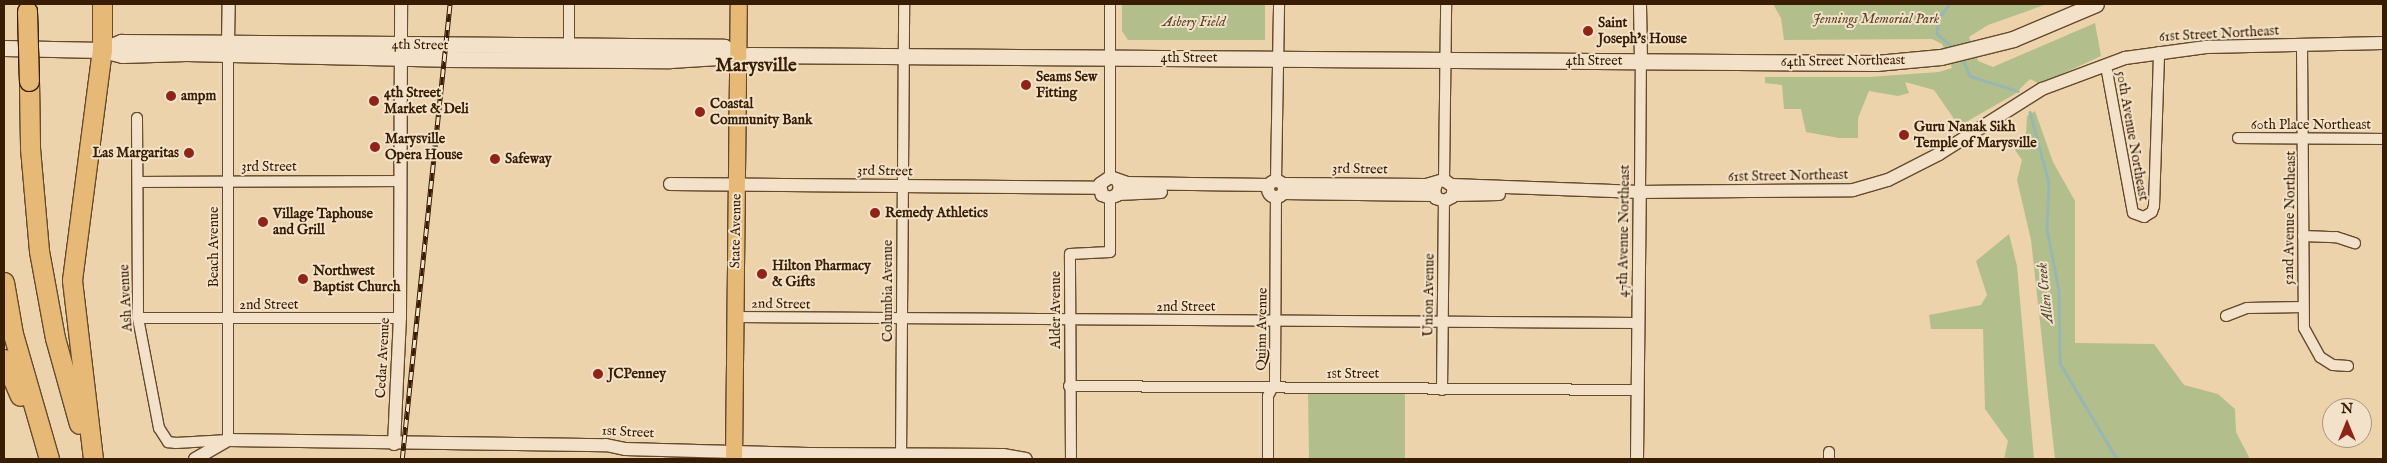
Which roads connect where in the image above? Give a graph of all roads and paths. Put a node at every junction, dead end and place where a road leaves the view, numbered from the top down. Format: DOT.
graph roads {
  1 [pos="102,4"];
  2 [pos="229,4"];
  3 [pos="401,4"];
  4 [pos="569,4"];
  5 [pos="739,4"];
  6 [pos="904,4"];
  7 [pos="1110,4"];
  8 [pos="1279,4"];
  9 [pos="1446,4"];
  10 [pos="1640,4"];
  11 [pos="2096,4"];
  12 [pos="27,7"];
  13 [pos="2383,42"];
  14 [pos="2302,45"];
  15 [pos="569,46"];
  16 [pos="4,48"];
  17 [pos="228,48"];
  18 [pos="102,50"];
  19 [pos="401,50"];
  20 [pos="2159,52"];
  21 [pos="738,55"];
  22 [pos="903,56"];
  23 [pos="1110,57"];
  24 [pos="518,59"];
  25 [pos="1279,59"];
  26 [pos="1446,60"];
  27 [pos="1641,61"];
  28 [pos="2106,66"];
  29 [pos="137,118"];
  30 [pos="2238,138"];
  31 [pos="2304,138"];
  32 [pos="2383,139"];
  33 [pos="401,181"];
  34 [pos="138,182"];
  35 [pos="229,182"];
  36 [pos="670,184"];
  37 [pos="737,184"];
  38 [pos="902,186"];
  39 [pos="1114,188"];
  40 [pos="1276,189"];
  41 [pos="1444,190"];
  42 [pos="1640,192"];
  43 [pos="2303,236"];
  44 [pos="2355,244"];
  45 [pos="4,282"];
  46 [pos="2303,307"];
  47 [pos="2226,316"];
  48 [pos="735,317"];
  49 [pos="138,318"];
  50 [pos="400,318"];
  51 [pos="228,319"];
  52 [pos="901,319"];
  53 [pos="1070,320"];
  54 [pos="1276,321"];
  55 [pos="1442,322"];
  56 [pos="1638,323"];
  57 [pos="4,359"];
  58 [pos="2348,366"];
  59 [pos="1069,386"];
  60 [pos="1272,389"];
  61 [pos="1442,390"];
  62 [pos="1638,390"];
  63 [pos="228,440"];
  64 [pos="394,444"];
  65 [pos="734,455"];
  66 [pos="806,457"];
  67 [pos="901,457"];
  68 [pos="48,459"];
  69 [pos="89,459"];
  70 [pos="93,459"];
  71 [pos="194,459"];
  72 [pos="1026,459"];
  73 [pos="1071,459"];
  74 [pos="1268,459"];
  75 [pos="1637,459"];
  1 -- 18 [label="highway"];
  2 -- 17 [label="street, Beach Avenue"];
  3 -- 19 [label="street, Cedar Avenue"];
  4 -- 15 [label="street"];
  5 -- 21 [label="main road, State Avenue"];
  6 -- 22 [label="street, Columbia Avenue"];
  7 -- 23 [label="street, Alder Avenue"];
  8 -- 25 [label="street, Quinn Avenue"];
  9 -- 26 [label="street, Union Avenue"];
  10 -- 27 [label="street, 47th Avenue Northeast"];
  11 -- 27 [label="main road, 64th Street Northeast"];
  12 -- 69 [label="highway, bridge"];
  13 -- 14 [label="street, 61st Street Northeast"];
  14 -- 20 [label="street, 61st Street Northeast"];
  14 -- 31 [label="street, 52nd Avenue Northeast"];
  15 -- 19 [label="main road, 4th Street"];
  15 -- 21 [label="main road, 4th Street"];
  15 -- 24 [label="main road"];
  16 -- 18 [label="main road, 4th Street"];
  17 -- 18 [label="main road, 4th Street"];
  17 -- 19 [label="main road, 4th Street"];
  17 -- 35 [label="street, Beach Avenue"];
  18 -- 70 [label="highway"];
  19 -- 24 [label="main road, 4th Street"];
  19 -- 33 [label="street, Cedar Avenue"];
  20 -- 28 [label="street, 61st Street Northeast"];
  20 -- 28 [label="street, 50th Avenue Northeast"];
  21 -- 22 [label="main road, 4th Street"];
  21 -- 24 [label="main road, 4th Street"];
  21 -- 37 [label="main road, State Avenue"];
  22 -- 23 [label="main road, 4th Street"];
  22 -- 38 [label="street, Columbia Avenue"];
  23 -- 25 [label="main road, 4th Street"];
  23 -- 39 [label="street, Alder Avenue"];
  25 -- 26 [label="main road, 4th Street"];
  25 -- 40 [label="street, Quinn Avenue"];
  26 -- 27 [label="main road, 4th Street"];
  26 -- 41 [label="street, Union Avenue"];
  27 -- 42 [label="street, 47th Avenue Northeast"];
  28 -- 42 [label="street, 61st Street Northeast"];
  29 -- 34 [label="street, Ash Avenue"];
  30 -- 31 [label="street, 60th Place Northeast"];
  31 -- 32 [label="street, 60th Place Northeast"];
  31 -- 43 [label="street, 52nd Avenue Northeast"];
  33 -- 35 [label="street, 3rd Street"];
  33 -- 50 [label="street, Cedar Avenue"];
  34 -- 35 [label="street, 3rd Street"];
  34 -- 49 [label="street, Ash Avenue"];
  35 -- 51 [label="street, Beach Avenue"];
  36 -- 37 [label="street, 3rd Street"];
  37 -- 38 [label="street, 3rd Street"];
  37 -- 48 [label="main road, State Avenue"];
  38 -- 39 [label="street, 3rd Street"];
  38 -- 52 [label="street, Columbia Avenue"];
  39 -- 40 [label="street, 3rd Street"];
  39 -- 53 [label="street, Alder Avenue"];
  40 -- 41 [label="street, 3rd Street"];
  40 -- 54 [label="street, Quinn Avenue"];
  41 -- 42 [label="street, 3rd Street"];
  41 -- 55 [label="street, Union Avenue"];
  42 -- 56 [label="street, 47th Avenue Northeast"];
  43 -- 44 [label="street"];
  43 -- 46 [label="street, 52nd Avenue Northeast"];
  45 -- 68 [label="highway"];
  46 -- 47 [label="street"];
  46 -- 58 [label="street, 52nd Avenue Northeast"];
  48 -- 52 [label="street, 2nd Street"];
  48 -- 65 [label="main road, State Avenue"];
  49 -- 51 [label="street, 2nd Street"];
  49 -- 63 [label="street, Ash Avenue"];
  50 -- 51 [label="street, 2nd Street"];
  50 -- 64 [label="street, Cedar Avenue"];
  51 -- 63 [label="street, Beach Avenue"];
  52 -- 53 [label="street, 2nd Street"];
  52 -- 67 [label="street, Columbia Avenue"];
  53 -- 54 [label="street, 2nd Street"];
  53 -- 59 [label="street, Alder Avenue"];
  54 -- 55 [label="street, 2nd Street"];
  54 -- 60 [label="street, Quinn Avenue"];
  55 -- 56 [label="street, 2nd Street"];
  55 -- 61 [label="street, Union Avenue"];
  56 -- 62 [label="street, 47th Avenue Northeast"];
  57 -- 68 [label="highway"];
  59 -- 60 [label="street, 1st Street"];
  59 -- 73 [label="street, Alder Avenue"];
  60 -- 61 [label="street, 1st Street"];
  60 -- 74 [label="street, Quinn Avenue"];
  61 -- 62 [label="street, 1st Street"];
  62 -- 75 [label="street, 47th Avenue Northeast"];
  63 -- 64 [label="street, 1st Street"];
  63 -- 71 [label="street"];
  64 -- 65 [label="street, 1st Street"];
  65 -- 66 [label="street, 1st Street"];
  66 -- 67 [label="street, 1st Street"];
  67 -- 72 [label="street, 1st Street"];
}
